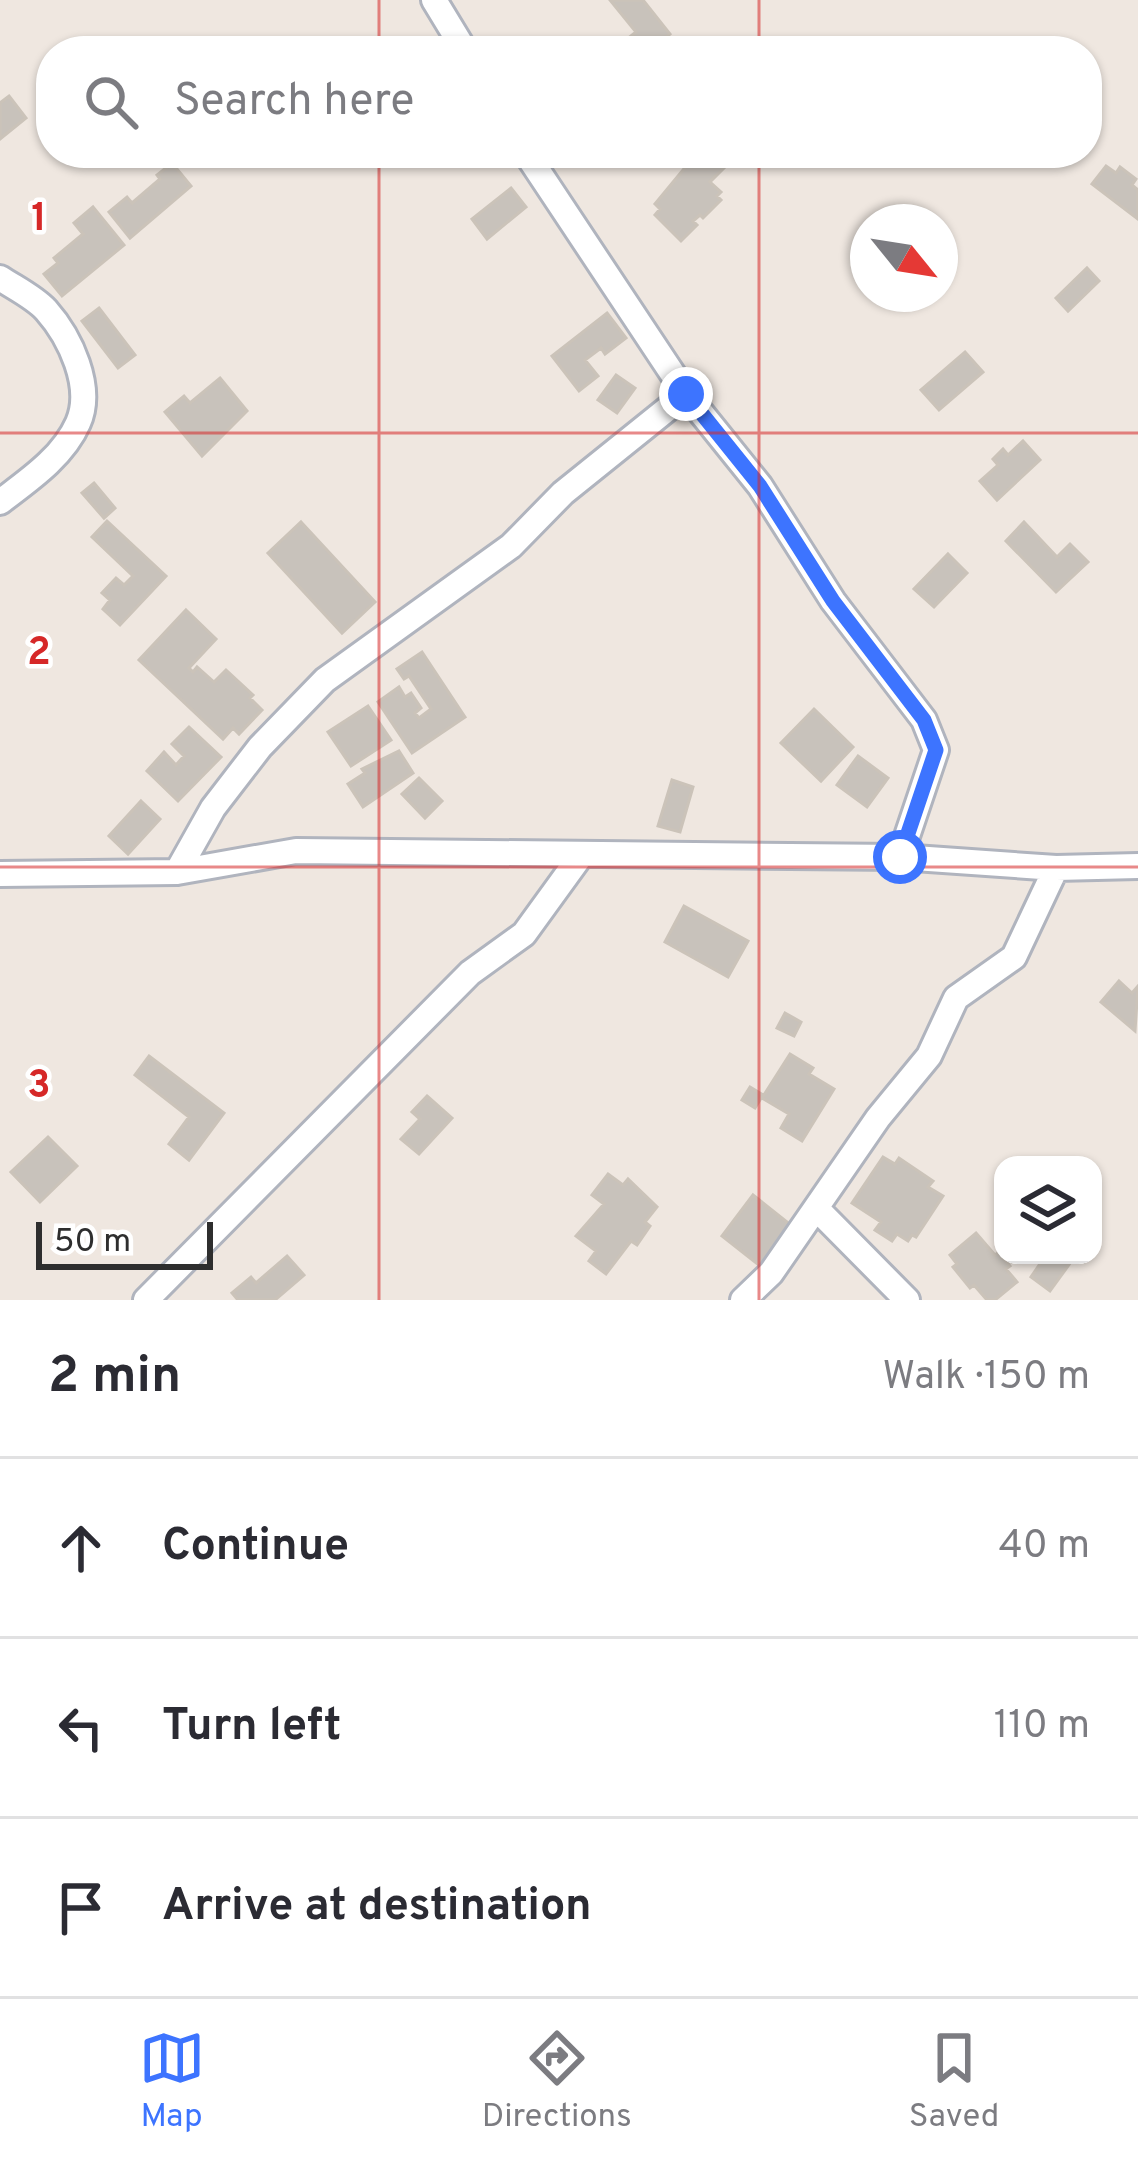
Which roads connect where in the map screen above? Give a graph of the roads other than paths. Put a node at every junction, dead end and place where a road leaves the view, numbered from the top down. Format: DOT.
graph roads {
  1 [pos="434,0"];
  2 [pos="456,36"];
  3 [pos="536,168"];
  4 [pos="0,278"];
  5 [pos="686,394"];
  6 [pos="0,502"];
  7 [pos="582,854"];
  8 [pos="900,857"];
  9 [pos="1138,866"];
  10 [pos="1056,868"];
  11 [pos="177,872"];
  12 [pos="0,874"];
  13 [pos="817,1209"];
  14 [pos="146,1300"];
  15 [pos="743,1300"];
  16 [pos="908,1300"];
  1 -- 2 [label="street"];
  3 -- 5 [label="street"];
  4 -- 6 [label="street"];
  5 -- 8 [label="street"];
  5 -- 11 [label="street"];
  7 -- 8 [label="street"];
  7 -- 11 [label="street"];
  7 -- 14 [label="street"];
  8 -- 10 [label="street"];
  9 -- 10 [label="street"];
  10 -- 13 [label="street"];
  11 -- 12 [label="street"];
  13 -- 15 [label="street"];
  13 -- 16 [label="street"];
}
